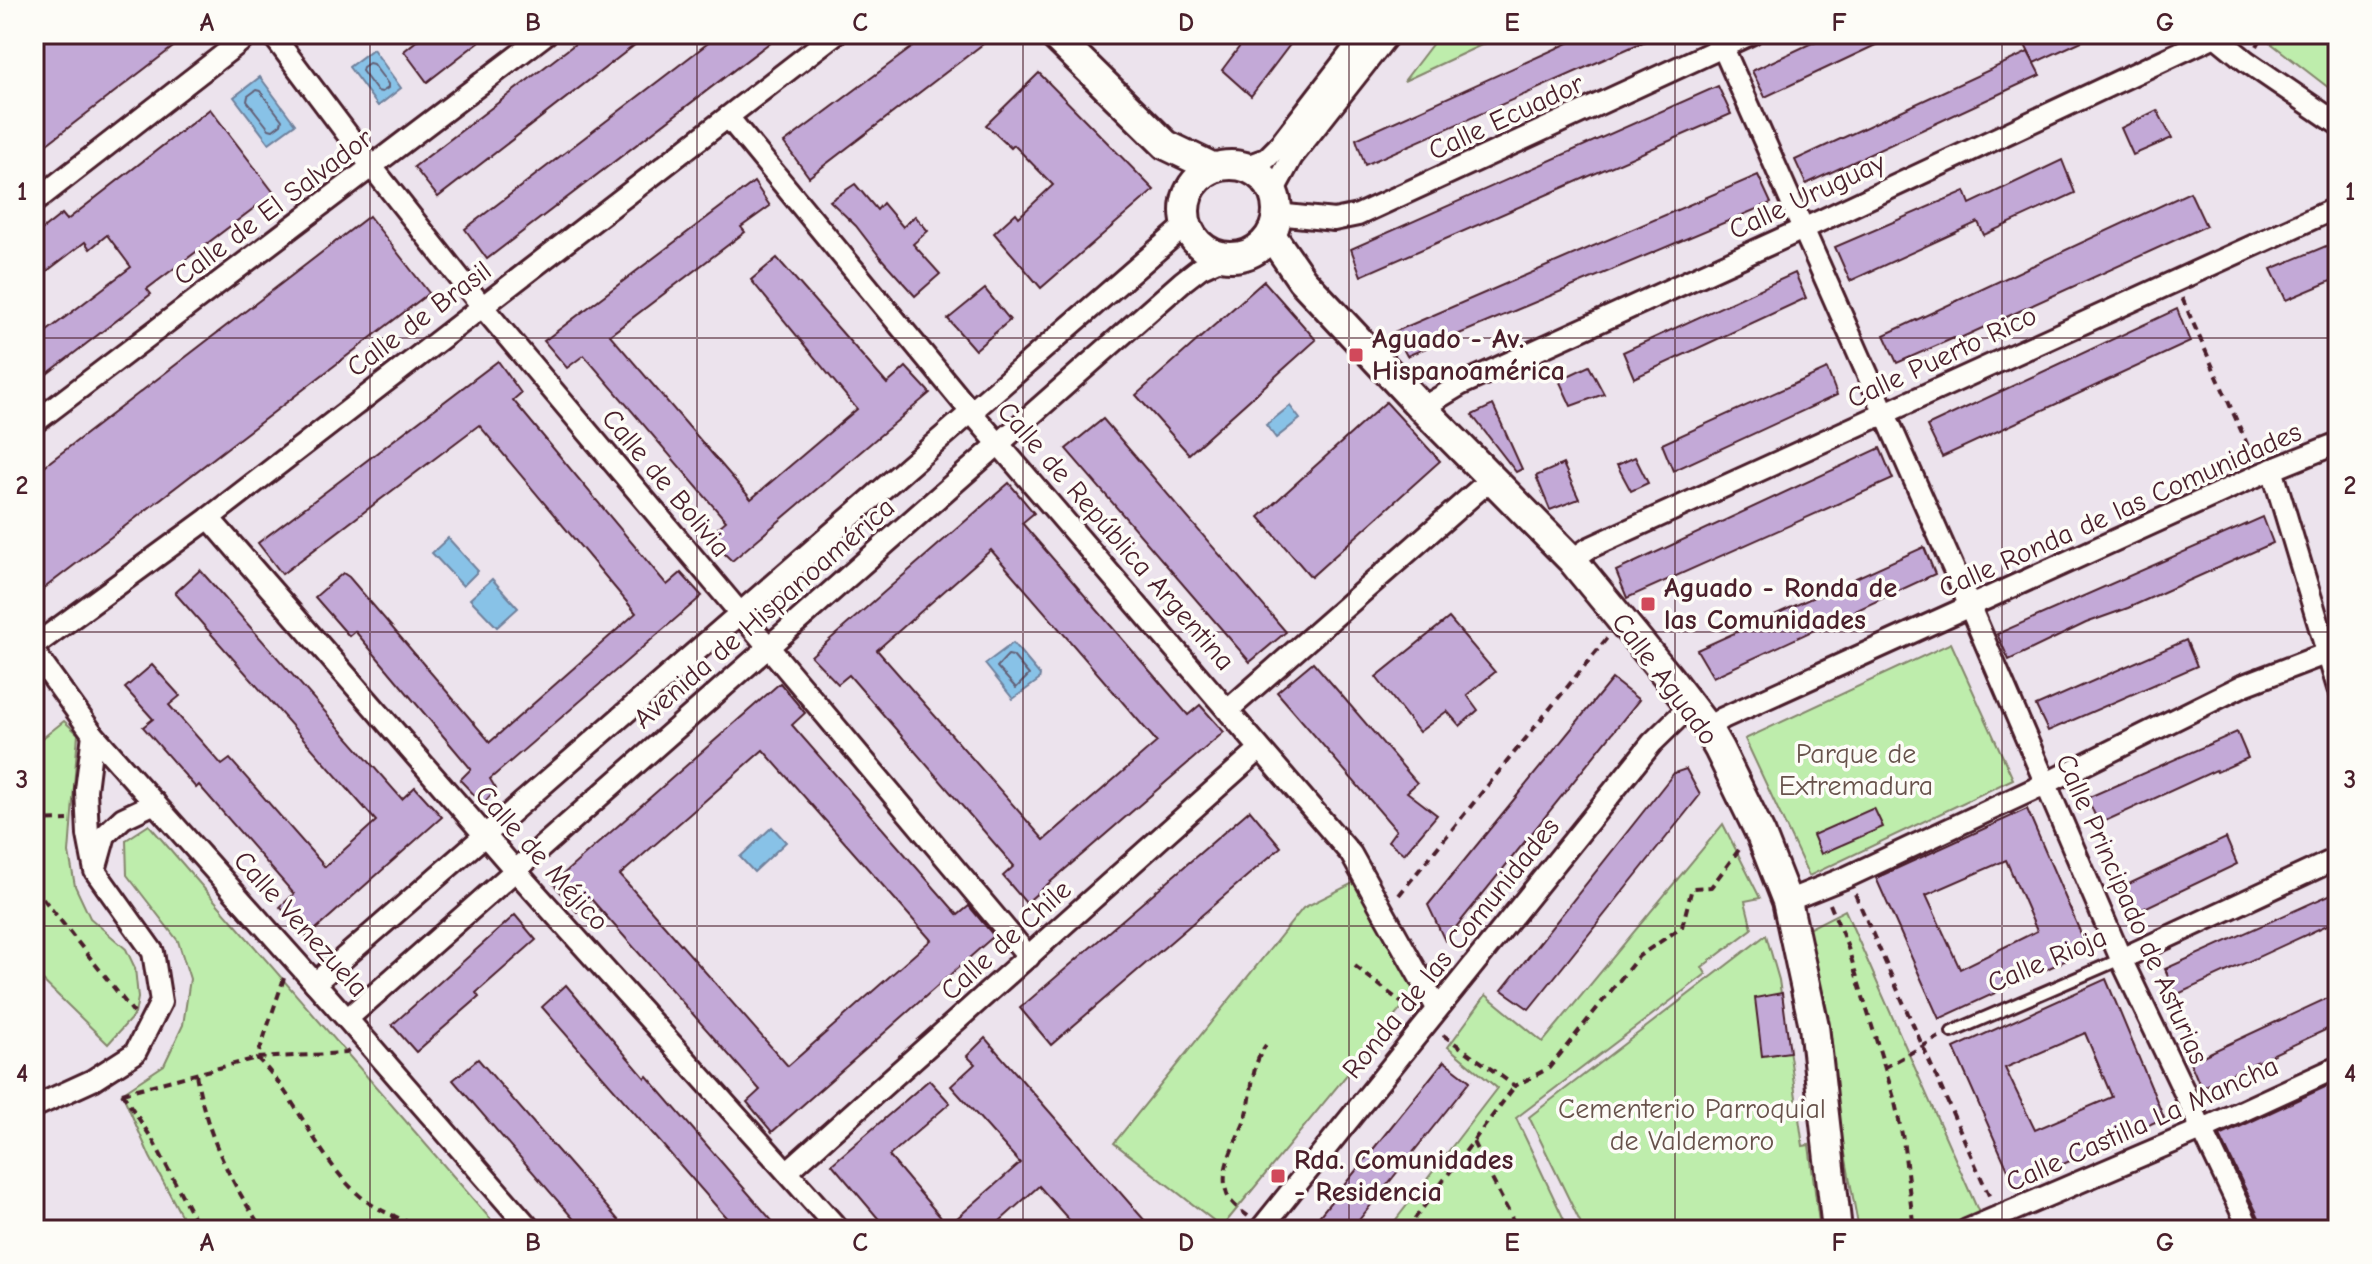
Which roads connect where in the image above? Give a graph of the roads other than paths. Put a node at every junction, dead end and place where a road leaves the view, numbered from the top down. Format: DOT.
graph roads {
  1 [pos="250,34"];
  2 [pos="272,34"];
  3 [pos="546,34"];
  4 [pos="835,34"];
  5 [pos="1365,34"];
  6 [pos="1389,34"];
  7 [pos="1751,34"];
  8 [pos="2214,35"];
  9 [pos="1066,39"];
  10 [pos="1720,41"];
  11 [pos="728,117"];
  12 [pos="2338,124"];
  13 [pos="1166,145"];
  14 [pos="372,167"];
  15 [pos="1244,167"];
  16 [pos="1214,168"];
  17 [pos="34,202"];
  18 [pos="2338,207"];
  19 [pos="1186,211"];
  20 [pos="1273,214"];
  21 [pos="1803,229"];
  22 [pos="1236,256"];
  23 [pos="1302,280"];
  24 [pos="481,305"];
  25 [pos="1422,408"];
  26 [pos="971,412"];
  27 [pos="1885,413"];
  28 [pos="34,423"];
  29 [pos="2338,443"];
  30 [pos="998,444"];
  31 [pos="2266,472"];
  32 [pos="1492,478"];
  33 [pos="209,518"];
  34 [pos="1572,560"];
  35 [pos="1970,607"];
  36 [pos="739,614"];
  37 [pos="34,646"];
  38 [pos="769,647"];
  39 [pos="2333,651"];
  40 [pos="34,652"];
  41 [pos="2338,688"];
  42 [pos="1228,710"];
  43 [pos="1698,717"];
  44 [pos="93,734"];
  45 [pos="1260,749"];
  46 [pos="2045,784"];
  47 [pos="155,803"];
  48 [pos="485,835"];
  49 [pos="2338,858"];
  50 [pos="515,870"];
  51 [pos="95,871"];
  52 [pos="1787,901"];
  53 [pos="1029,957"];
  54 [pos="2121,959"];
  55 [pos="315,983"];
  56 [pos="1432,1015"];
  57 [pos="347,1019"];
  58 [pos="1952,1032"];
  59 [pos="2338,1067"];
  60 [pos="34,1107"];
  61 [pos="2201,1130"];
  62 [pos="787,1172"];
  63 [pos="1261,1229"];
  64 [pos="531,1230"];
  65 [pos="839,1230"];
  66 [pos="1837,1230"];
  67 [pos="1967,1230"];
  68 [pos="2250,1230"];
  1 -- 17 [label="street"];
  2 -- 14 [label="street, Calle de Bolivia"];
  3 -- 14 [label="street, Calle de El Salvador"];
  4 -- 11 [label="street, Calle de Brasil"];
  5 -- 15 [label="street"];
  6 -- 20 [label="street"];
  7 -- 10 [label="street, Calle Ecuador"];
  8 -- 12 [label="street"];
  8 -- 21 [label="street, Calle Uruguay"];
  9 -- 13 [label="street"];
  10 -- 20 [label="street, Calle Ecuador"];
  10 -- 21 [label="street, Calle Principado de Asturias"];
  11 -- 24 [label="street, Calle de Brasil"];
  11 -- 26 [label="street, Calle de República Argentina"];
  13 -- 16 [label="street"];
  13 -- 19 [label="street"];
  14 -- 24 [label="street, Calle de Bolivia"];
  14 -- 28 [label="street, Calle de El Salvador"];
  15 -- 16 [label="street"];
  15 -- 20 [label="street"];
  16 -- 19 [label="street"];
  18 -- 27 [label="street, Calle Puerto Rico"];
  19 -- 22 [label="street"];
  19 -- 26 [label="street, Avenida de Hispanoamérica"];
  20 -- 22 [label="street"];
  20 -- 23 [label="street, Calle Aguado"];
  21 -- 25 [label="street, Calle Uruguay"];
  21 -- 27 [label="street, Calle Principado de Asturias"];
  22 -- 23 [label="street, Calle Aguado"];
  22 -- 30 [label="street, Avenida de Hispanoamérica"];
  23 -- 25 [label="street, Calle Aguado"];
  24 -- 33 [label="street, Calle de Brasil"];
  24 -- 36 [label="street, Calle de Bolivia"];
  25 -- 32 [label="street, Calle Aguado"];
  26 -- 30 [label="street, Calle de República Argentina"];
  26 -- 36 [label="street, Avenida de Hispanoamérica"];
  27 -- 34 [label="street, Calle Puerto Rico"];
  27 -- 35 [label="street, Calle Principado de Asturias"];
  29 -- 31 [label="street, Calle Ronda de las Comunidades"];
  30 -- 38 [label="street, Avenida de Hispanoamérica"];
  30 -- 42 [label="street, Calle de República Argentina"];
  31 -- 35 [label="street, Calle Ronda de las Comunidades"];
  31 -- 39 [label="street"];
  32 -- 34 [label="street, Calle Aguado"];
  32 -- 42 [label="street"];
  33 -- 37 [label="street, Calle de Brasil"];
  33 -- 48 [label="street, Calle de Méjico"];
  34 -- 43 [label="street, Calle Aguado"];
  35 -- 43 [label="street, Calle Ronda de las Comunidades"];
  35 -- 46 [label="street, Calle Principado de Asturias"];
  36 -- 38 [label="street, Calle de Bolivia"];
  36 -- 48 [label="street, Avenida de Hispanoamérica"];
  38 -- 50 [label="street, Avenida de Hispanoamérica"];
  38 -- 53 [label="street, Calle de Bolivia"];
  39 -- 41 [label="street"];
  39 -- 46 [label="street"];
  40 -- 44 [label="street, Calle Venezuela"];
  42 -- 45 [label="street, Calle de República Argentina"];
  43 -- 52 [label="street, Calle Aguado"];
  43 -- 56 [label="street, Ronda de las Comunidades"];
  44 -- 47 [label="street, Calle Venezuela"];
  44 -- 51 [label="street"];
  45 -- 53 [label="street, Calle de Chile"];
  45 -- 56 [label="street, Calle de República Argentina"];
  46 -- 52 [label="street"];
  46 -- 54 [label="street, Calle Principado de Asturias"];
  47 -- 51 [label="street"];
  47 -- 55 [label="street, Calle Venezuela"];
  48 -- 50 [label="street, Calle de Méjico"];
  48 -- 55 [label="street, Avenida de Hispanoamérica"];
  49 -- 54 [label="street, Calle Rioja"];
  50 -- 57 [label="street, Avenida de Hispanoamérica"];
  50 -- 62 [label="street, Calle de Méjico"];
  51 -- 60 [label="street"];
  52 -- 66 [label="street, Calle Aguado"];
  53 -- 62 [label="street, Calle de Chile"];
  54 -- 58 [label="lane, Calle Rioja"];
  54 -- 61 [label="street, Calle Principado de Asturias"];
  55 -- 57 [label="street, Calle Venezuela"];
  56 -- 63 [label="street, Ronda de las Comunidades"];
  57 -- 64 [label="street, Calle Venezuela"];
  59 -- 61 [label="street, Calle Castilla La Mancha"];
  61 -- 67 [label="street, Calle Castilla La Mancha"];
  61 -- 68 [label="street, Calle Principado de Asturias"];
  62 -- 65 [label="street, Calle de Méjico"];
}
